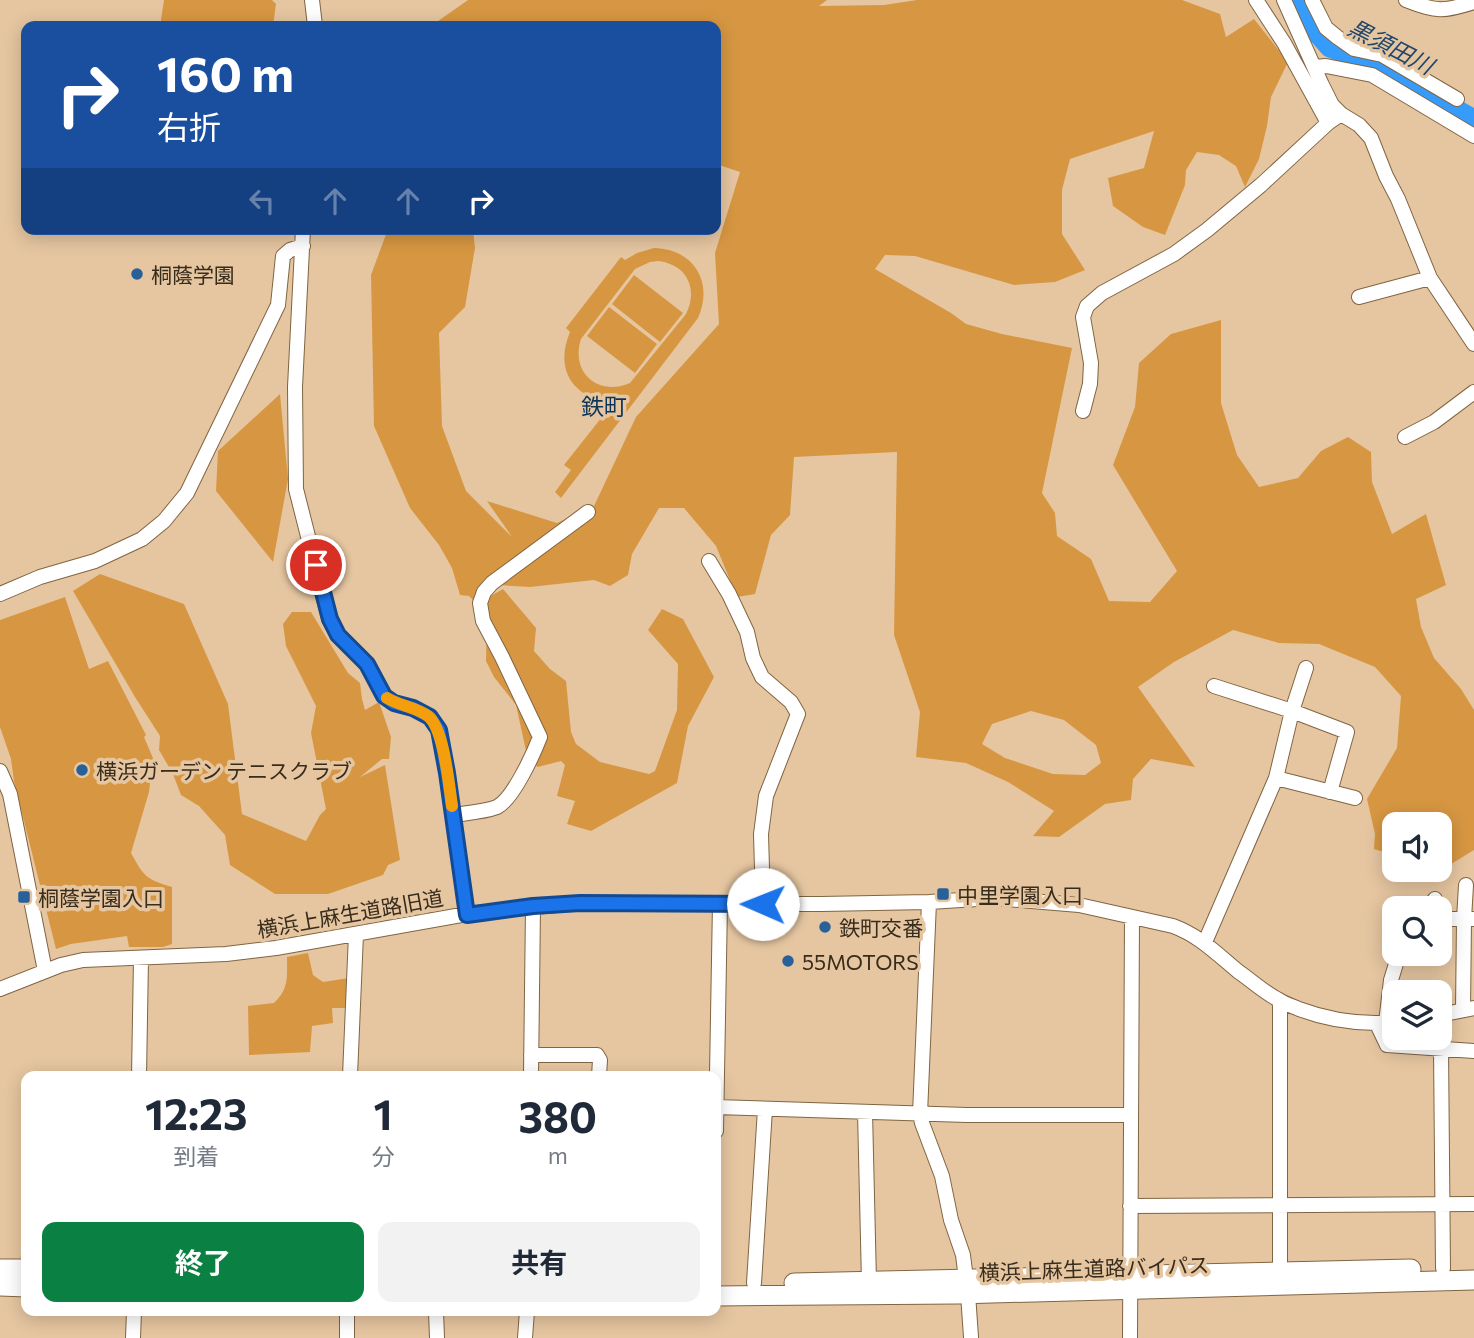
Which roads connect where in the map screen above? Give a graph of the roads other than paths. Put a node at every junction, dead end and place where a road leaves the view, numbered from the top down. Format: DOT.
graph roads {
  1 [pos="312,0"];
  2 [pos="1256,0"];
  3 [pos="1312,0"];
  4 [pos="1406,0"];
  5 [pos="1474,2"];
  6 [pos="1291,5"];
  7 [pos="314,21"];
  8 [pos="1347,43"];
  9 [pos="1329,66"];
  10 [pos="1314,67"];
  11 [pos="1458,99"];
  12 [pos="1334,118"];
  13 [pos="1474,136"];
  14 [pos="303,235"];
  15 [pos="303,246"];
  16 [pos="1430,278"];
  17 [pos="1359,297"];
  18 [pos="1474,344"];
  19 [pos="1474,392"];
  20 [pos="1083,411"];
  21 [pos="1405,437"];
  22 [pos="588,512"];
  23 [pos="709,561"];
  24 [pos="0,594"];
  25 [pos="1306,668"];
  26 [pos="1214,686"];
  27 [pos="1292,710"];
  28 [pos="0,771"];
  29 [pos="1276,778"];
  30 [pos="1330,792"];
  31 [pos="1355,798"];
  32 [pos="453,816"];
  33 [pos="1466,885"];
  34 [pos="929,902"];
  35 [pos="720,903"];
  36 [pos="763,904"];
  37 [pos="533,906"];
  38 [pos="467,915"];
  39 [pos="1132,917"];
  40 [pos="1469,919"];
  41 [pos="356,934"];
  42 [pos="1205,942"];
  43 [pos="141,959"];
  44 [pos="45,971"];
  45 [pos="0,989"];
  46 [pos="1280,1001"];
  47 [pos="1469,1009"];
  48 [pos="1382,1023"];
  49 [pos="1452,1049"];
  50 [pos="1441,1050"];
  51 [pos="1474,1051"];
  52 [pos="531,1055"];
  53 [pos="139,1071"];
  54 [pos="351,1071"];
  55 [pos="531,1071"];
  56 [pos="599,1071"];
  57 [pos="717,1071"];
  58 [pos="721,1107"];
  59 [pos="765,1109"];
  60 [pos="865,1112"];
  61 [pos="920,1114"];
  62 [pos="1131,1115"];
  63 [pos="1474,1204"];
  64 [pos="1280,1205"];
  65 [pos="1442,1205"];
  66 [pos="1130,1206"];
  67 [pos="1474,1267"];
  68 [pos="1443,1268"];
  69 [pos="0,1269"];
  70 [pos="21,1269"];
  71 [pos="1280,1271"];
  72 [pos="1474,1280"];
  73 [pos="869,1282"];
  74 [pos="1130,1282"];
  75 [pos="721,1283"];
  76 [pos="754,1283"];
  77 [pos="0,1286"];
  78 [pos="21,1287"];
  79 [pos="967,1287"];
  80 [pos="721,1296"];
  81 [pos="134,1316"];
  82 [pos="347,1316"];
  83 [pos="436,1316"];
  84 [pos="527,1316"];
  85 [pos="971,1337"];
  86 [pos="133,1338"];
  87 [pos="347,1338"];
  88 [pos="437,1338"];
  89 [pos="525,1338"];
  90 [pos="1130,1338"];
  1 -- 7 [label="street"];
  2 -- 12 [label="street"];
  3 -- 8 [label="street"];
  4 -- 5 [label="street"];
  6 -- 10 [label="street"];
  8 -- 9 [label="street"];
  8 -- 11 [label="street"];
  9 -- 10 [label="street"];
  9 -- 13 [label="street"];
  10 -- 12 [label="street"];
  12 -- 16 [label="street"];
  12 -- 20 [label="street"];
  14 -- 15 [label="street"];
  15 -- 24 [label="street"];
  15 -- 32 [label="street"];
  16 -- 17 [label="street"];
  16 -- 18 [label="street"];
  19 -- 21 [label="street"];
  22 -- 32 [label="street"];
  23 -- 36 [label="street"];
  25 -- 27 [label="street"];
  26 -- 27 [label="street"];
  27 -- 29 [label="street"];
  27 -- 30 [label="street"];
  28 -- 44 [label="street"];
  29 -- 30 [label="street"];
  29 -- 42 [label="street"];
  30 -- 31 [label="street"];
  32 -- 38 [label="street"];
  33 -- 40 [label="street"];
  34 -- 36 [label="street, 横浜上麻生道路旧道"];
  34 -- 39 [label="street, 横浜上麻生道路旧道"];
  34 -- 61 [label="street"];
  35 -- 36 [label="street, 横浜上麻生道路旧道"];
  35 -- 37 [label="street, 横浜上麻生道路旧道"];
  35 -- 57 [label="street"];
  37 -- 38 [label="street, 横浜上麻生道路旧道"];
  37 -- 52 [label="street"];
  38 -- 41 [label="street, 横浜上麻生道路旧道"];
  39 -- 42 [label="street, 横浜上麻生道路旧道"];
  39 -- 62 [label="street"];
  40 -- 47 [label="street"];
  41 -- 43 [label="street, 横浜上麻生道路旧道"];
  41 -- 54 [label="street"];
  42 -- 46 [label="street, 横浜上麻生道路旧道"];
  43 -- 44 [label="street, 横浜上麻生道路旧道"];
  43 -- 53 [label="street"];
  44 -- 45 [label="street, 横浜上麻生道路旧道"];
  46 -- 48 [label="street, 横浜上麻生道路旧道"];
  46 -- 64 [label="street"];
  49 -- 51 [label="street"];
  50 -- 65 [label="street"];
  52 -- 55 [label="street"];
  52 -- 56 [label="street"];
  58 -- 59 [label="street"];
  59 -- 60 [label="street"];
  59 -- 76 [label="street"];
  60 -- 61 [label="street"];
  60 -- 73 [label="street"];
  61 -- 62 [label="street"];
  61 -- 79 [label="street"];
  62 -- 66 [label="street"];
  63 -- 65 [label="street"];
  64 -- 65 [label="street"];
  64 -- 66 [label="street"];
  64 -- 71 [label="street"];
  65 -- 68 [label="street"];
  66 -- 74 [label="street"];
  67 -- 68 [label="main road, 横浜上麻生道路バイパス"];
  68 -- 71 [label="main road, 横浜上麻生道路バイパス"];
  69 -- 70 [label="main road"];
  71 -- 74 [label="main road, 横浜上麻生道路バイパス"];
  72 -- 74 [label="main road, 横浜上麻生道路バイパス"];
  73 -- 76 [label="main road, 横浜上麻生道路バイパス"];
  73 -- 79 [label="main road, 横浜上麻生道路バイパス"];
  74 -- 79 [label="main road, 横浜上麻生道路バイパス"];
  74 -- 90 [label="street"];
  75 -- 76 [label="main road, 横浜上麻生道路バイパス"];
  77 -- 78 [label="main road"];
  79 -- 80 [label="main road, 横浜上麻生道路バイパス"];
  79 -- 85 [label="street"];
  81 -- 86 [label="street"];
  82 -- 87 [label="street"];
  83 -- 88 [label="street"];
  84 -- 89 [label="street"];
}
